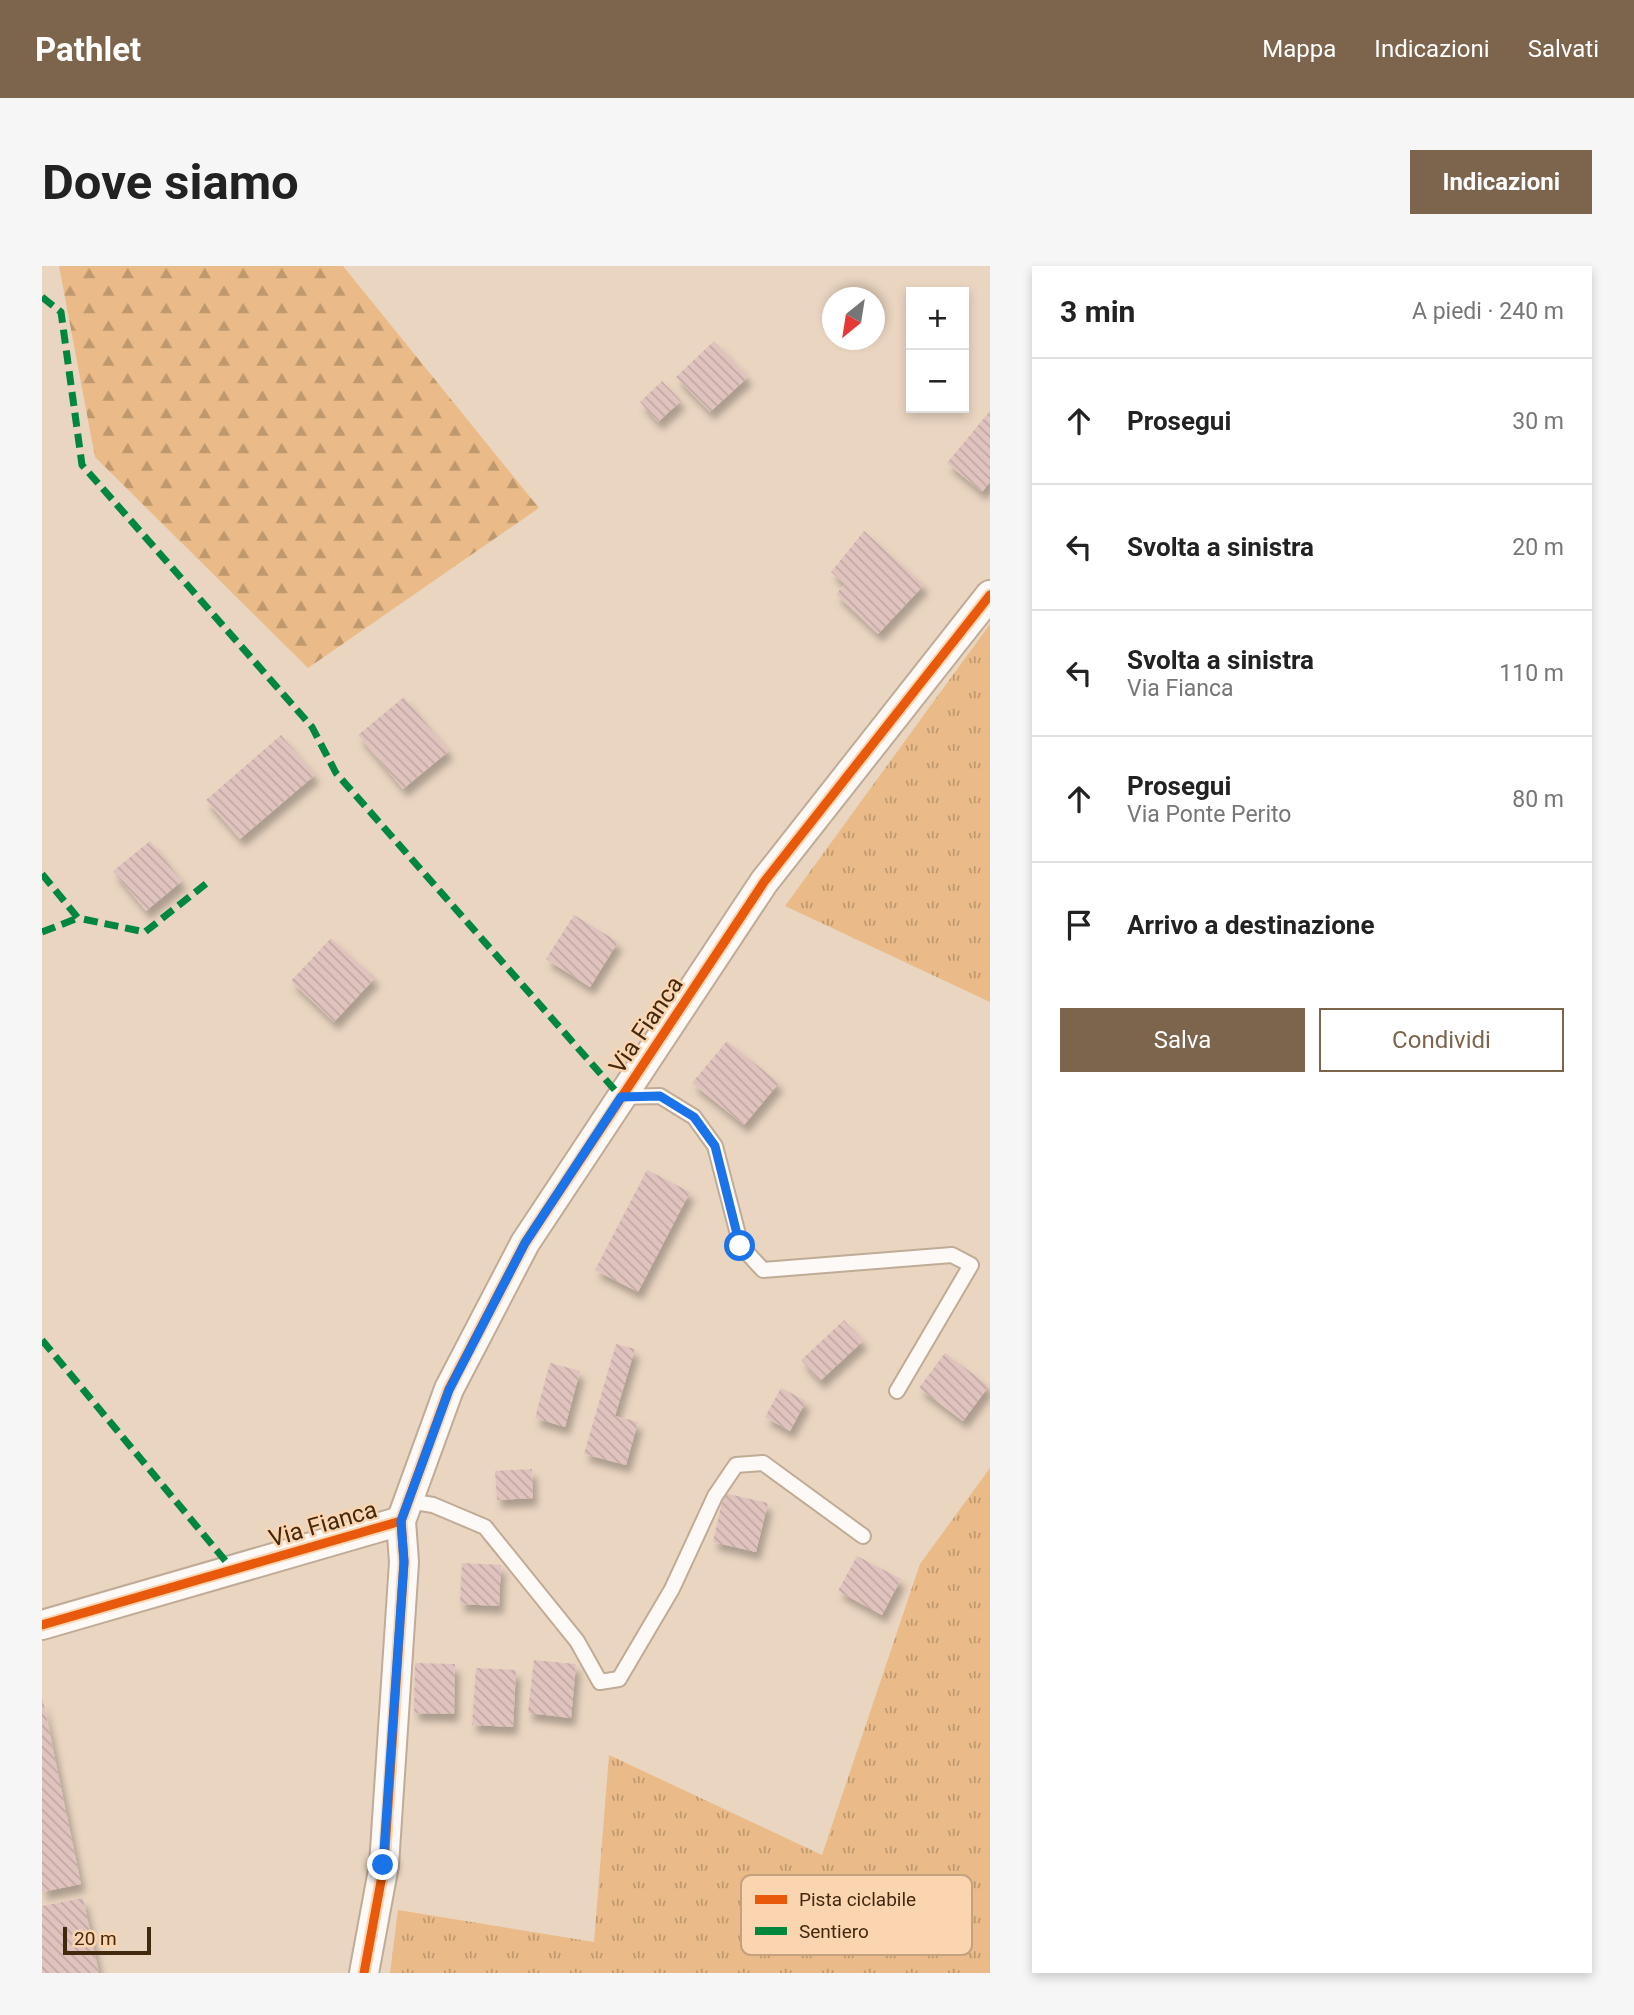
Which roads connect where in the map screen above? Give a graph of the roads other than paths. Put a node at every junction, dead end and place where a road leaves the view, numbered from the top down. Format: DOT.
graph roads {
  1 [pos="990,595"];
  2 [pos="621,1097"];
  3 [pos="897,1391"];
  4 [pos="405,1511"];
  5 [pos="863,1536"];
  6 [pos="42,1625"];
  7 [pos="364,1973"];
  1 -- 2 [label="street, Via Fianca"];
  2 -- 3 [label="lane"];
  2 -- 4 [label="street, Via Fianca"];
  4 -- 5 [label="lane"];
  4 -- 6 [label="street, Via Fianca"];
  4 -- 7 [label="street"];
}
